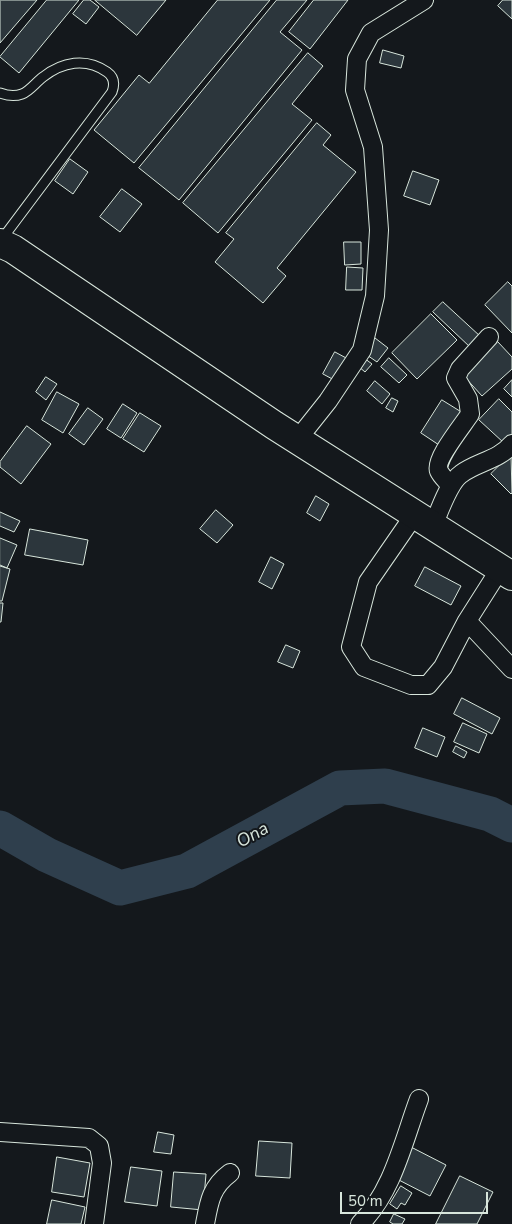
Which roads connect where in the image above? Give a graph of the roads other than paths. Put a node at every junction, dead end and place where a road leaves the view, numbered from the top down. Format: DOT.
graph roads {
  1 [pos="424,0"];
  2 [pos="0,93"];
  3 [pos="0,242"];
  4 [pos="489,337"];
  5 [pos="297,440"];
  6 [pos="512,444"];
  7 [pos="452,486"];
  8 [pos="424,520"];
  9 [pos="506,573"];
  10 [pos="467,622"];
  11 [pos="512,669"];
  12 [pos="418,1099"];
  13 [pos="0,1132"];
  14 [pos="230,1173"];
  15 [pos="94,1224"];
  16 [pos="205,1224"];
  17 [pos="360,1224"];
  1 -- 5 [label="street"];
  2 -- 3 [label="lane"];
  3 -- 5 [label="highway"];
  4 -- 7 [label="street"];
  5 -- 8 [label="highway"];
  6 -- 7 [label="street"];
  7 -- 8 [label="street"];
  8 -- 9 [label="highway"];
  8 -- 10 [label="street"];
  9 -- 10 [label="street"];
  10 -- 11 [label="street"];
  12 -- 17 [label="street"];
  13 -- 15 [label="street"];
  14 -- 16 [label="street"];
}
